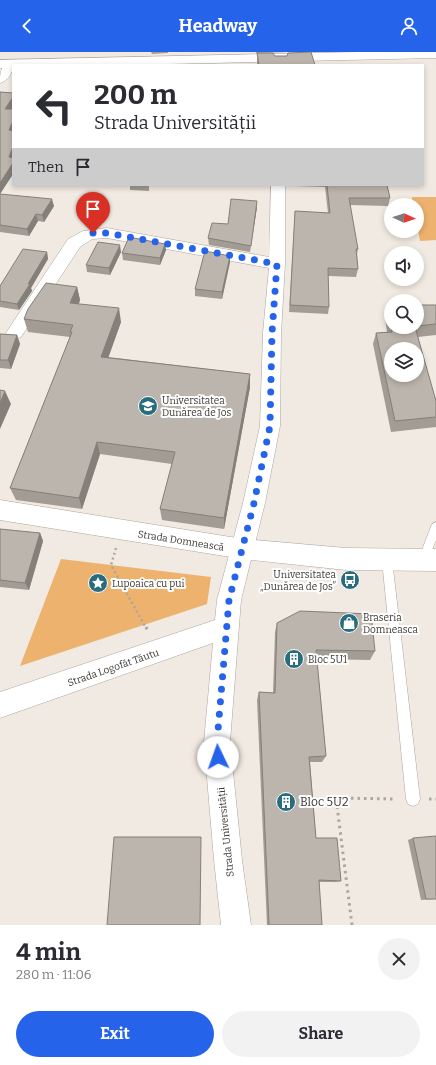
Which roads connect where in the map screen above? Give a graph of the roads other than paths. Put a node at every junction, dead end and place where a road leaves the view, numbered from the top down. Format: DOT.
graph roads {
  1 [pos="436,54"];
  2 [pos="198,56"];
  3 [pos="280,62"];
  4 [pos="164,63"];
  5 [pos="6,64"];
  6 [pos="0,79"];
  7 [pos="278,186"];
  8 [pos="277,264"];
  9 [pos="15,333"];
  10 [pos="0,510"];
  11 [pos="436,527"];
  12 [pos="242,549"];
  13 [pos="387,560"];
  14 [pos="430,560"];
  15 [pos="225,628"];
  16 [pos="0,706"];
  17 [pos="413,799"];
  18 [pos="236,925"];
  1 -- 3 [label="main road"];
  2 -- 3 [label="main road"];
  2 -- 4 [label="main road"];
  4 -- 5 [label="main road"];
  5 -- 6 [label="street"];
  7 -- 8 [label="street, Strada Universității"];
  8 -- 9 [label="street"];
  8 -- 12 [label="street, Strada Universității"];
  10 -- 12 [label="main road, Strada Domnească"];
  11 -- 14 [label="lane"];
  12 -- 13 [label="main road, Strada Domnească"];
  12 -- 15 [label="street, Strada Universității"];
  13 -- 14 [label="main road, Strada Domnească"];
  13 -- 17 [label="lane"];
  15 -- 16 [label="street, Strada Logofăt Tăutu"];
  15 -- 18 [label="street, Strada Universității"];
}
